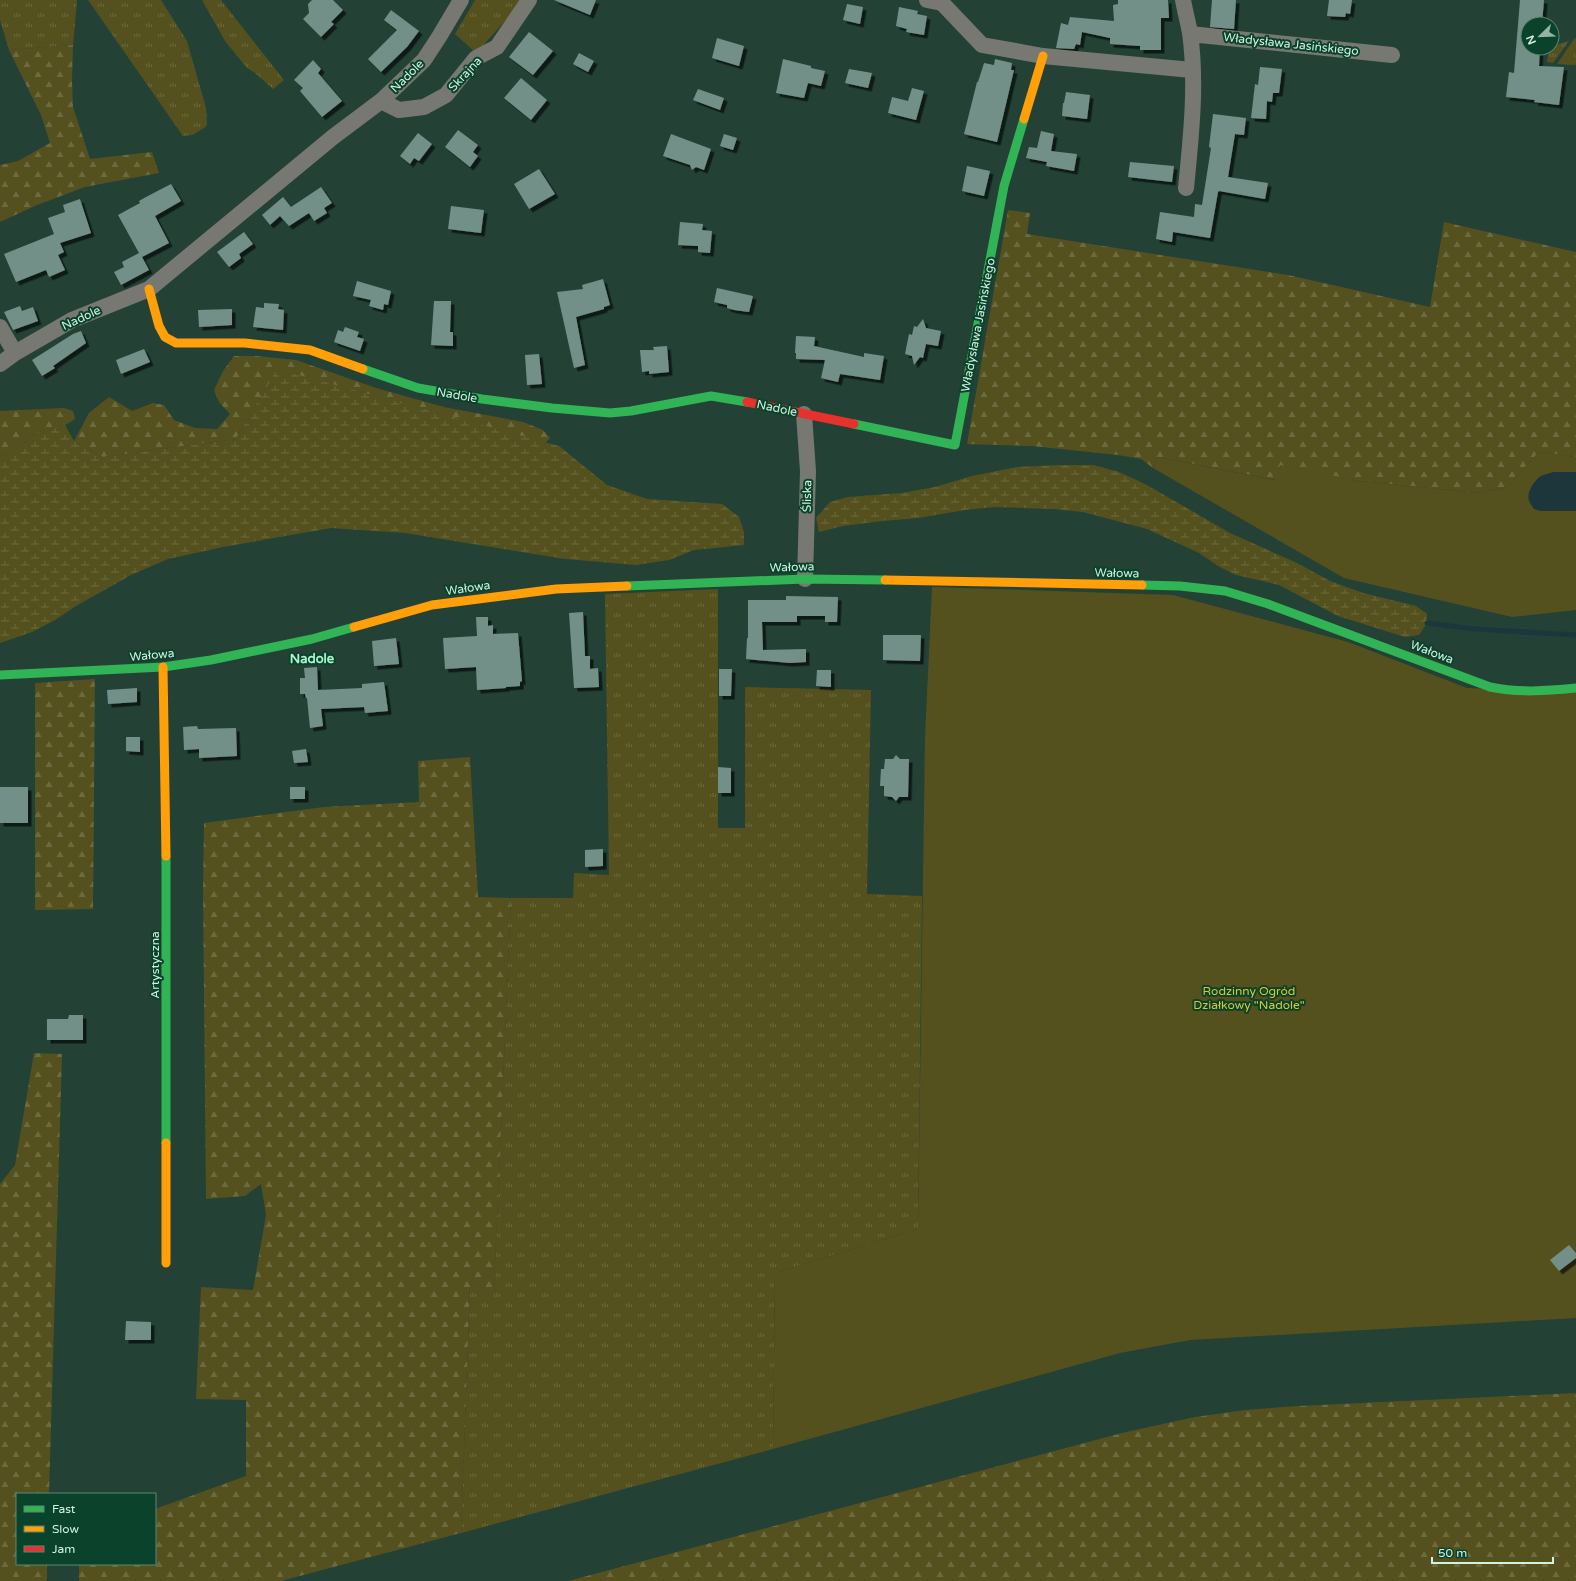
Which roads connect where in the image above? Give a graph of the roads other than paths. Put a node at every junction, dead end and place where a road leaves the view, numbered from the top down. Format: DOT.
graph roads {
  1 [pos="461,0"];
  2 [pos="529,0"];
  3 [pos="927,0"];
  4 [pos="1183,0"];
  5 [pos="1190,34"];
  6 [pos="1392,55"];
  7 [pos="1043,56"];
  8 [pos="1192,70"];
  9 [pos="381,101"];
  10 [pos="1186,188"];
  11 [pos="149,288"];
  12 [pos="0,327"];
  13 [pos="15,352"];
  14 [pos="0,364"];
  15 [pos="804,414"];
  16 [pos="805,579"];
  17 [pos="163,667"];
  18 [pos="0,676"];
  19 [pos="1576,688"];
  20 [pos="166,1263"];
  1 -- 9 [label="street, Nadole"];
  2 -- 9 [label="street, Skrajna"];
  3 -- 7 [label="street"];
  4 -- 5 [label="street"];
  5 -- 6 [label="street, Władysława Jasińskiego"];
  5 -- 8 [label="street"];
  7 -- 8 [label="street"];
  7 -- 15 [label="street, Władysława Jasińskiego"];
  8 -- 10 [label="street"];
  9 -- 11 [label="street, Nadole"];
  11 -- 13 [label="street, Nadole"];
  11 -- 15 [label="street, Nadole"];
  12 -- 13 [label="street"];
  13 -- 14 [label="street, Nadole"];
  15 -- 16 [label="street, Śliska"];
  16 -- 17 [label="street, Wałowa"];
  16 -- 19 [label="street, Wałowa"];
  17 -- 18 [label="street, Wałowa"];
  17 -- 20 [label="street, Artystyczna"];
}
